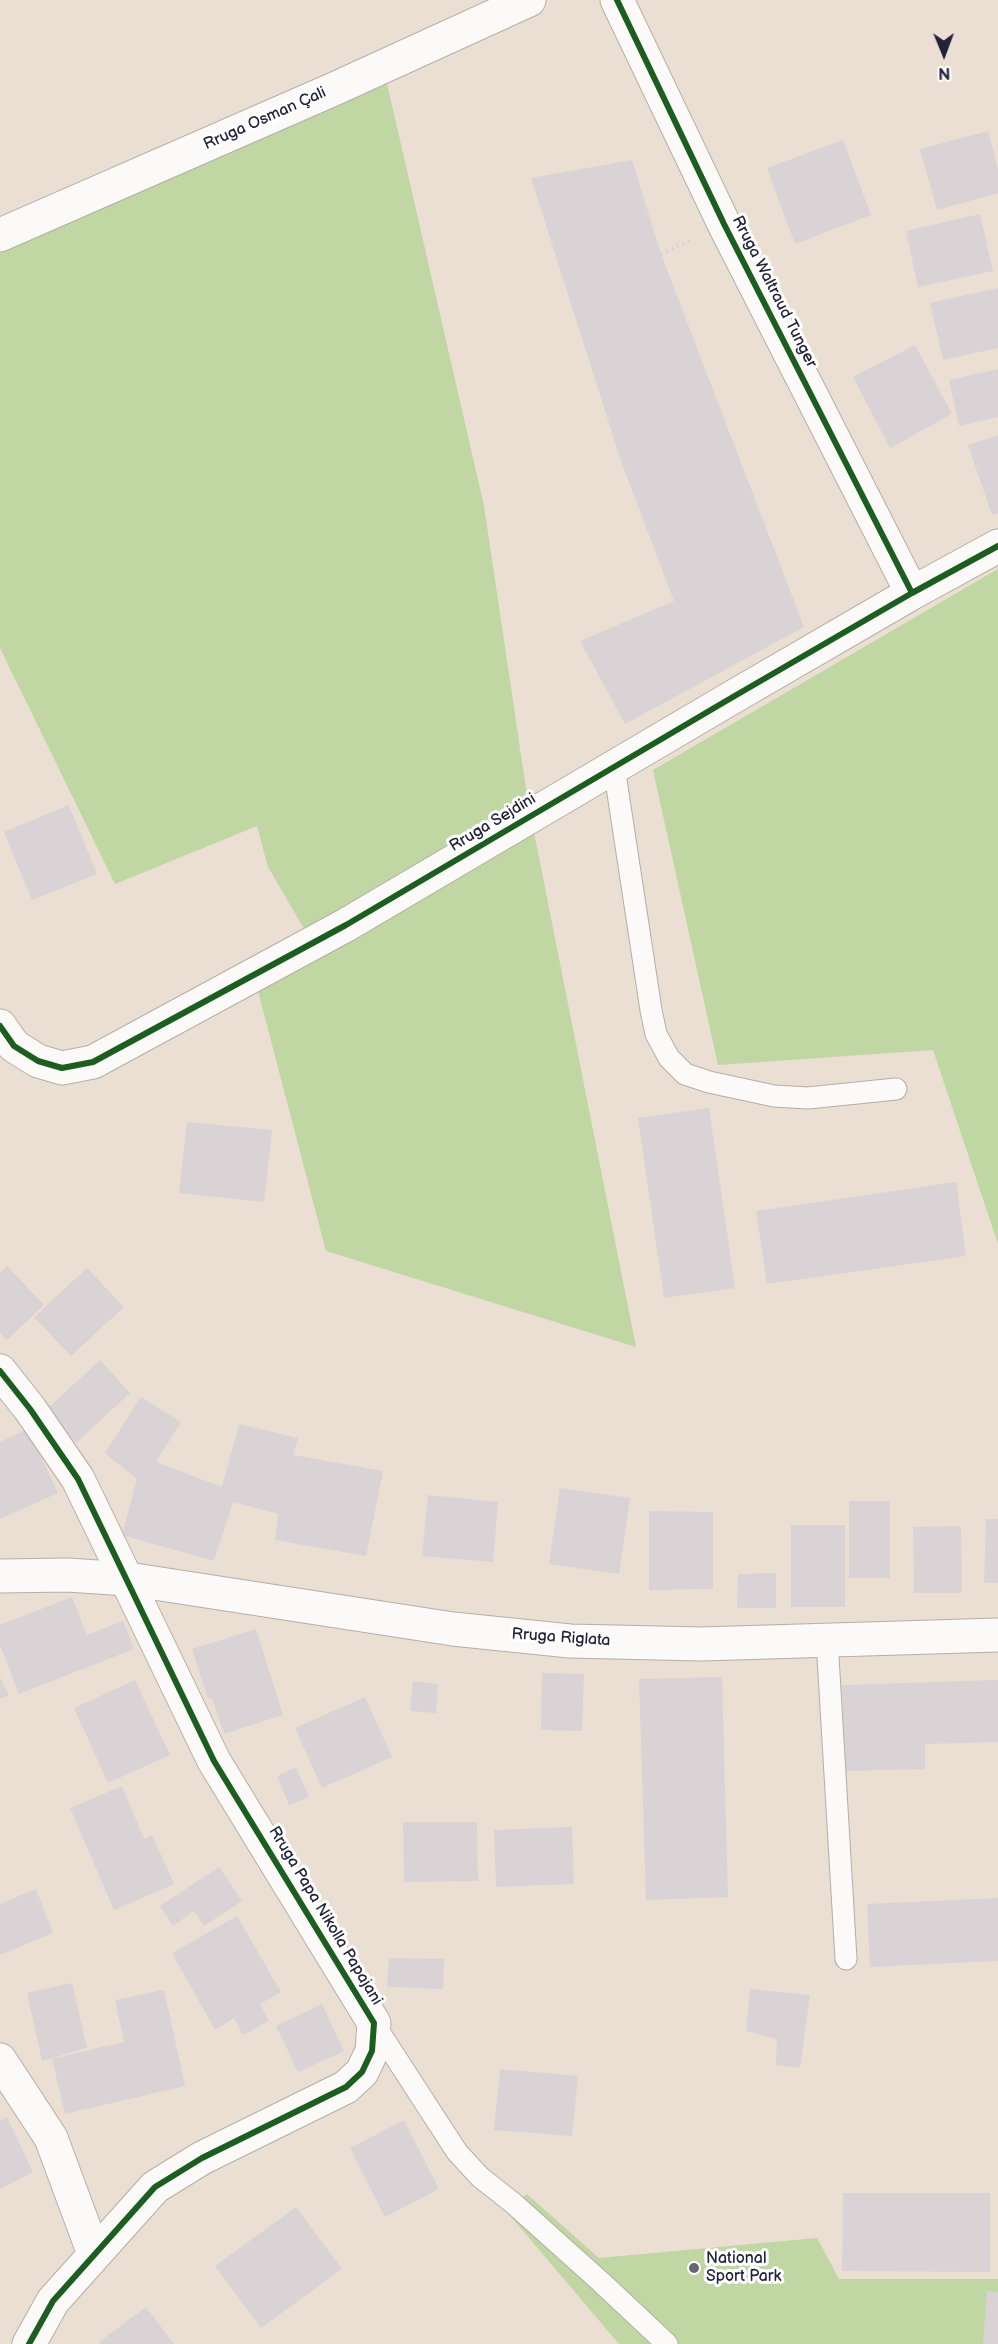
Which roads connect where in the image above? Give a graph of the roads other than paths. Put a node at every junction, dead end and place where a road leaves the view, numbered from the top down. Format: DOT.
graph roads {
  1 [pos="529,0"];
  2 [pos="617,0"];
  3 [pos="0,235"];
  4 [pos="998,546"];
  5 [pos="912,593"];
  6 [pos="614,767"];
  7 [pos="0,1026"];
  8 [pos="896,1089"];
  9 [pos="0,1371"];
  10 [pos="0,1576"];
  11 [pos="128,1579"];
  12 [pos="998,1635"];
  13 [pos="827,1640"];
  14 [pos="846,1959"];
  15 [pos="374,2023"];
  16 [pos="0,2060"];
  17 [pos="94,2254"];
  18 [pos="29,2344"];
  19 [pos="667,2344"];
  1 -- 3 [label="street, Rruga Osman Çali"];
  2 -- 5 [label="street, Rruga Waltraud Tunger"];
  4 -- 5 [label="street, Rruga Sejdini"];
  5 -- 6 [label="street, Rruga Sejdini"];
  6 -- 7 [label="street, Rruga Sejdini"];
  6 -- 8 [label="lane"];
  9 -- 11 [label="street, Rruga Papa Nikolla Papajani"];
  10 -- 11 [label="street, Rruga Riglata"];
  11 -- 13 [label="street, Rruga Riglata"];
  11 -- 15 [label="street, Rruga Papa Nikolla Papajani"];
  12 -- 13 [label="street, Rruga Riglata"];
  13 -- 14 [label="lane"];
  15 -- 17 [label="street, Rruga Papa Nikolla Papajani"];
  15 -- 19 [label="lane"];
  16 -- 17 [label="street"];
  17 -- 18 [label="street, Rruga Papa Nikolla Papajani"];
}
